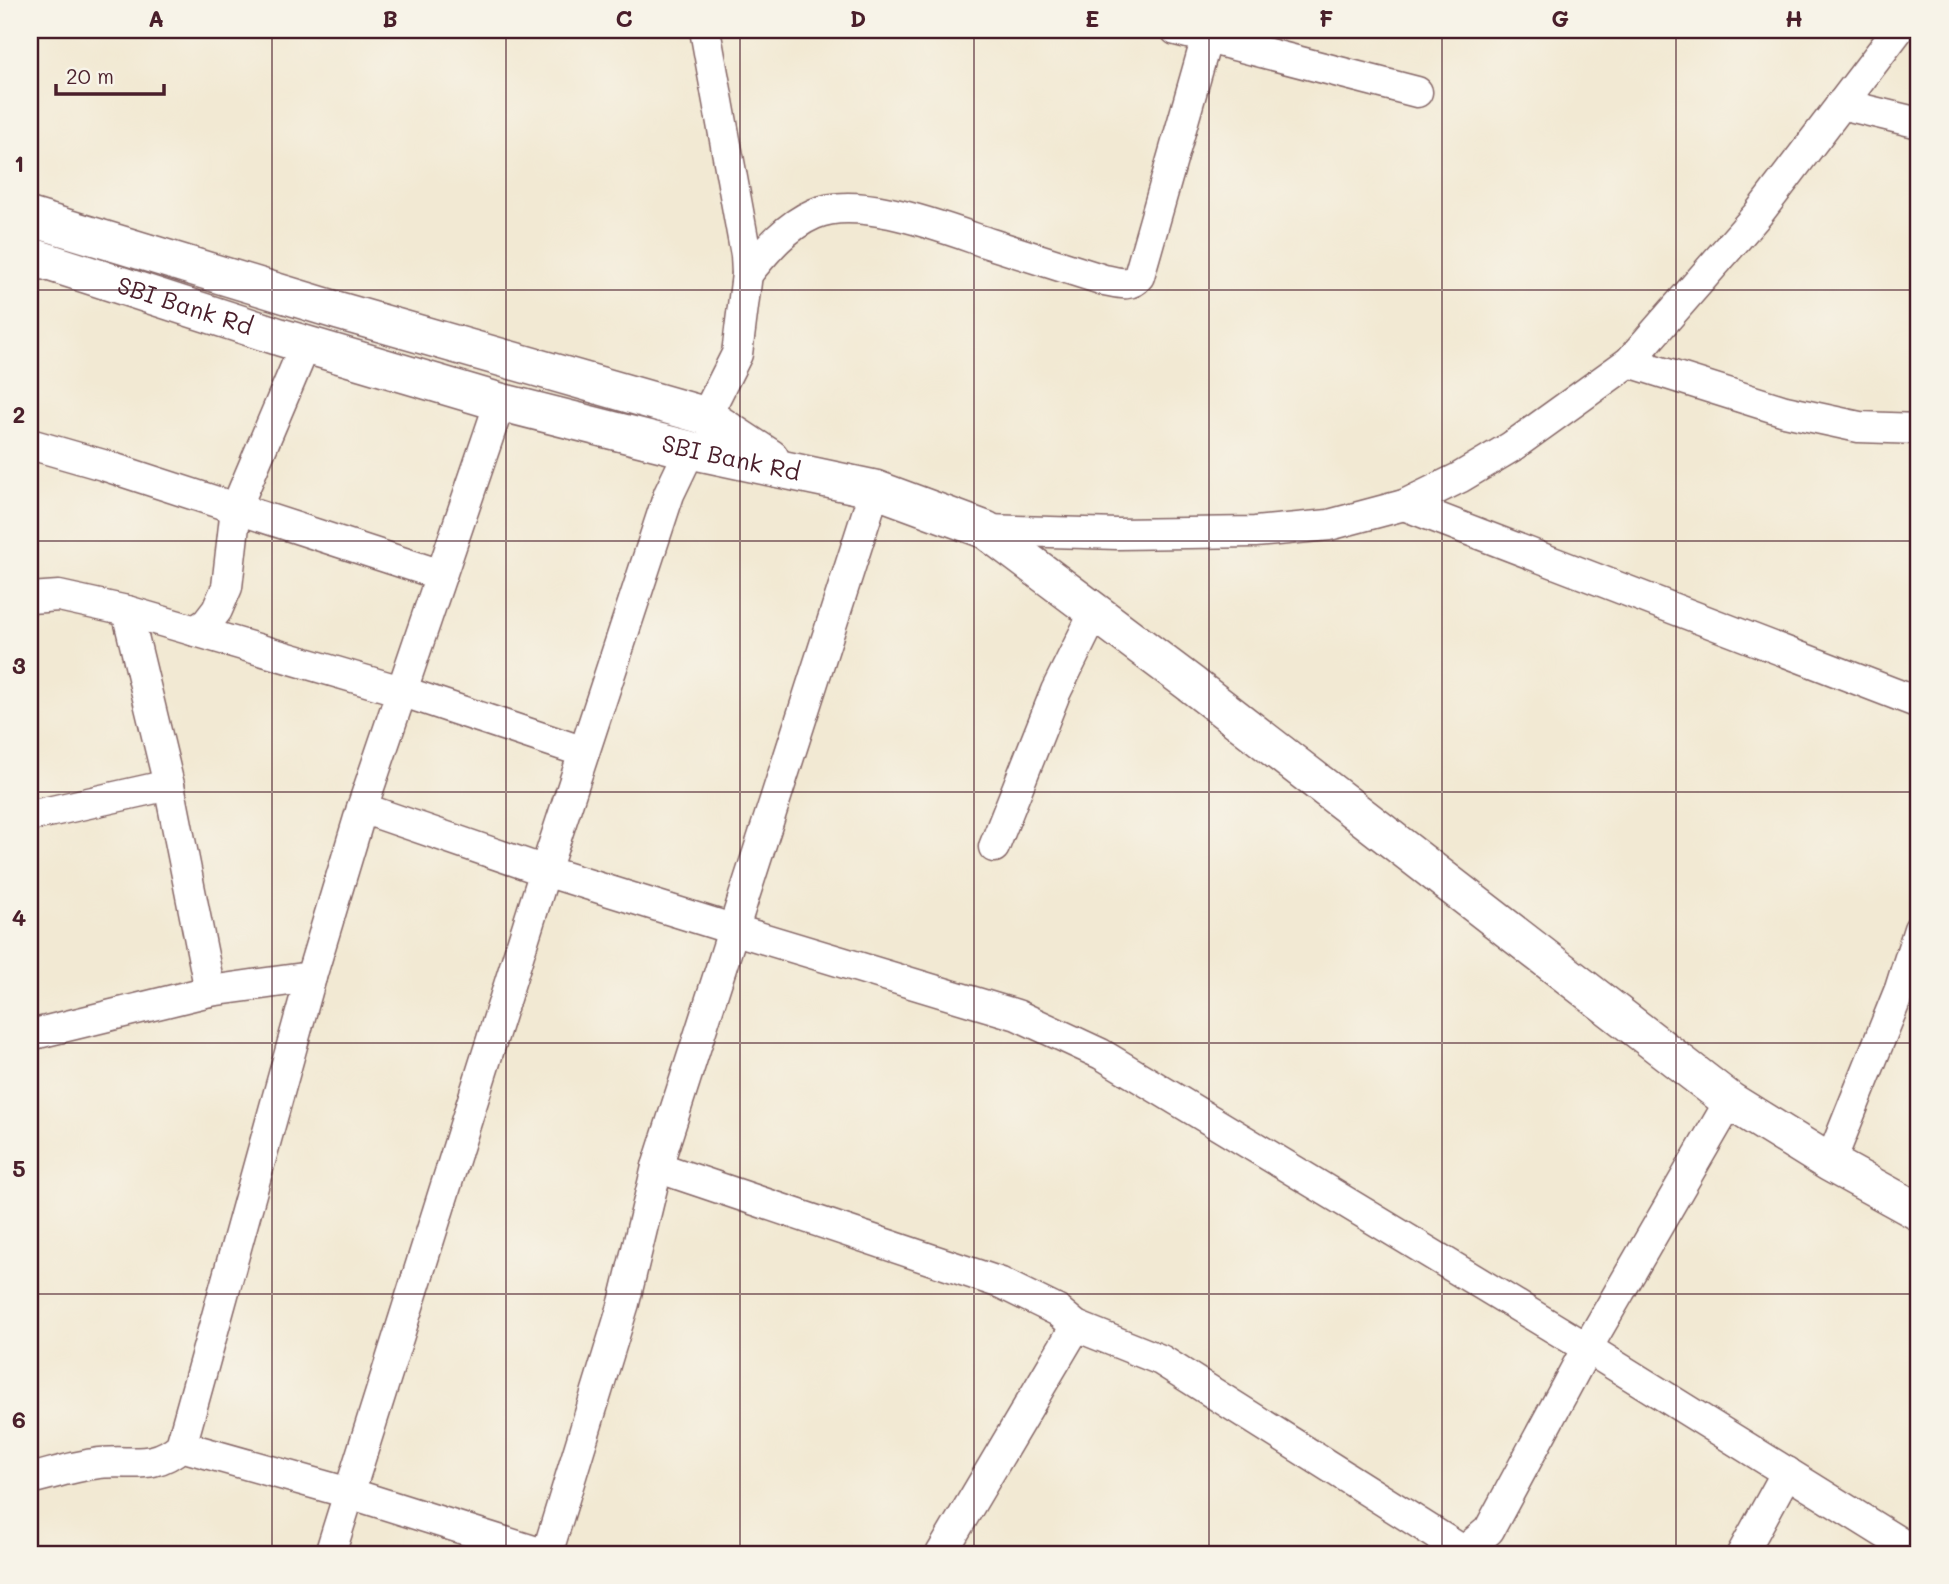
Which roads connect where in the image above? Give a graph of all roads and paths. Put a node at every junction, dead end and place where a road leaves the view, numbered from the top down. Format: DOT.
graph roads {
  1 [pos="705,30"];
  2 [pos="1176,30"];
  3 [pos="1898,30"];
  4 [pos="1208,34"];
  5 [pos="1417,93"];
  6 [pos="1841,104"];
  7 [pos="1919,123"];
  8 [pos="30,217"];
  9 [pos="30,256"];
  10 [pos="747,274"];
  11 [pos="306,344"];
  12 [pos="1629,362"];
  13 [pos="500,402"];
  14 [pos="706,416"];
  15 [pos="1919,429"];
  16 [pos="30,444"];
  17 [pos="690,450"];
  18 [pos="785,468"];
  19 [pos="875,489"];
  20 [pos="1404,505"];
  21 [pos="236,508"];
  22 [pos="986,530"];
  23 [pos="441,575"];
  24 [pos="30,598"];
  25 [pos="127,611"];
  26 [pos="1095,612"];
  27 [pos="195,631"];
  28 [pos="401,691"];
  29 [pos="1919,704"];
  30 [pos="584,752"];
  31 [pos="169,785"];
  32 [pos="362,808"];
  33 [pos="30,816"];
  34 [pos="994,847"];
  35 [pos="545,871"];
  36 [pos="732,929"];
  37 [pos="1919,929"];
  38 [pos="311,977"];
  39 [pos="210,990"];
  40 [pos="1910,993"];
  41 [pos="30,1035"];
  42 [pos="1730,1101"];
  43 [pos="1830,1163"];
  44 [pos="657,1167"];
  45 [pos="1919,1212"];
  46 [pos="1076,1326"];
  47 [pos="1587,1348"];
  48 [pos="181,1446"];
  49 [pos="1787,1472"];
  50 [pos="30,1479"];
  51 [pos="349,1493"];
  52 [pos="1462,1552"];
  53 [pos="330,1554"];
  54 [pos="545,1554"];
  55 [pos="941,1554"];
  56 [pos="1742,1554"];
  57 [pos="1918,1554"];
  1 -- 10 [label="street"];
  2 -- 4 [label="street"];
  3 -- 6 [label="street"];
  4 -- 5 [label="street"];
  4 -- 10 [label="street"];
  6 -- 7 [label="street"];
  6 -- 12 [label="street"];
  8 -- 14 [label="street, SBI Bank Rd"];
  9 -- 11 [label="street, SBI Bank Rd"];
  10 -- 14 [label="street"];
  11 -- 13 [label="street, SBI Bank Rd"];
  11 -- 21 [label="street"];
  12 -- 15 [label="street"];
  12 -- 20 [label="street"];
  13 -- 17 [label="street, SBI Bank Rd"];
  13 -- 23 [label="street"];
  14 -- 18 [label="street, SBI Bank Rd"];
  16 -- 21 [label="street"];
  17 -- 18 [label="street, SBI Bank Rd"];
  17 -- 30 [label="street"];
  18 -- 19 [label="street"];
  19 -- 22 [label="street"];
  19 -- 36 [label="street"];
  20 -- 22 [label="street"];
  20 -- 29 [label="street"];
  21 -- 23 [label="street"];
  21 -- 27 [label="street"];
  22 -- 26 [label="street"];
  23 -- 28 [label="street"];
  24 -- 25 [label="street"];
  25 -- 27 [label="street"];
  25 -- 31 [label="street"];
  26 -- 34 [label="street"];
  26 -- 42 [label="street"];
  27 -- 28 [label="street"];
  28 -- 30 [label="street"];
  28 -- 32 [label="street"];
  30 -- 35 [label="street"];
  31 -- 33 [label="street"];
  31 -- 39 [label="street"];
  32 -- 35 [label="street"];
  32 -- 38 [label="street"];
  35 -- 36 [label="street"];
  35 -- 51 [label="street"];
  36 -- 44 [label="street"];
  36 -- 47 [label="street"];
  37 -- 40 [label="street"];
  38 -- 39 [label="street"];
  38 -- 48 [label="street"];
  39 -- 41 [label="street"];
  40 -- 43 [label="street"];
  42 -- 43 [label="street"];
  42 -- 47 [label="street"];
  43 -- 45 [label="street"];
  44 -- 46 [label="street"];
  44 -- 54 [label="street"];
  46 -- 52 [label="street"];
  46 -- 55 [label="street"];
  47 -- 49 [label="street"];
  47 -- 52 [label="street"];
  48 -- 50 [label="street"];
  48 -- 51 [label="street"];
  49 -- 56 [label="street"];
  49 -- 57 [label="street"];
  51 -- 53 [label="street"];
  51 -- 54 [label="street"];
}
